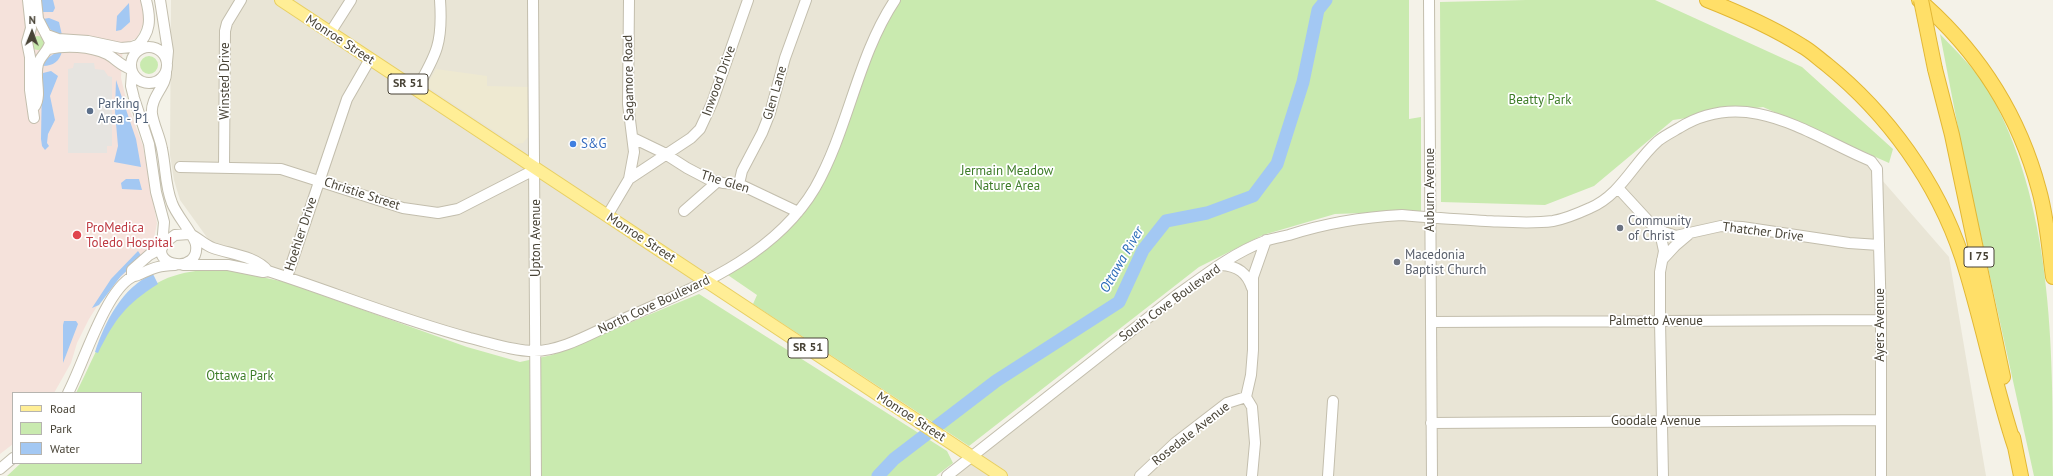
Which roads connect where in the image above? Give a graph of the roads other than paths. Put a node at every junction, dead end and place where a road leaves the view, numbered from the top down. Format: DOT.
graph roads {
  1 [pos="28,0"];
  2 [pos="36,0"];
  3 [pos="146,0"];
  4 [pos="160,0"];
  5 [pos="241,0"];
  6 [pos="280,0"];
  7 [pos="351,0"];
  8 [pos="440,0"];
  9 [pos="533,0"];
  10 [pos="629,0"];
  11 [pos="748,0"];
  12 [pos="806,0"];
  13 [pos="895,0"];
  14 [pos="1429,0"];
  15 [pos="1707,0"];
  16 [pos="1920,0"];
  17 [pos="330,33"];
  18 [pos="45,34"];
  19 [pos="28,43"];
  20 [pos="140,44"];
  21 [pos="47,50"];
  22 [pos="133,55"];
  23 [pos="370,59"];
  24 [pos="166,68"];
  25 [pos="132,71"];
  26 [pos="416,90"];
  27 [pos="633,138"];
  28 [pos="666,155"];
  29 [pos="180,167"];
  30 [pos="224,167"];
  31 [pos="536,168"];
  32 [pos="1878,175"];
  33 [pos="629,179"];
  34 [pos="319,180"];
  35 [pos="717,182"];
  36 [pos="739,184"];
  37 [pos="1618,188"];
  38 [pos="684,211"];
  39 [pos="798,212"];
  40 [pos="607,216"];
  41 [pos="1430,218"];
  42 [pos="1653,226"];
  43 [pos="1689,234"];
  44 [pos="192,236"];
  45 [pos="1266,240"];
  46 [pos="1879,245"];
  47 [pos="162,247"];
  48 [pos="1662,260"];
  49 [pos="181,265"];
  50 [pos="1221,265"];
  51 [pos="268,271"];
  52 [pos="132,277"];
  53 [pos="287,277"];
  54 [pos="2053,277"];
  55 [pos="707,282"];
  56 [pos="1253,290"];
  57 [pos="1881,320"];
  58 [pos="1660,321"];
  59 [pos="1431,322"];
  60 [pos="535,351"];
  61 [pos="68,392"];
  62 [pos="1246,397"];
  63 [pos="1333,401"];
  64 [pos="1880,420"];
  65 [pos="1661,422"];
  66 [pos="1431,423"];
  67 [pos="2015,447"];
  68 [pos="967,454"];
  69 [pos="12,459"];
  70 [pos="0,469"];
  71 [pos="536,476"];
  72 [pos="947,476"];
  73 [pos="1001,476"];
  74 [pos="1140,476"];
  75 [pos="1252,476"];
  76 [pos="1328,476"];
  77 [pos="1432,476"];
  78 [pos="1663,476"];
  79 [pos="1881,476"];
  80 [pos="2021,476"];
  1 -- 19 [label="street"];
  2 -- 18 [label="street"];
  3 -- 20 [label="street"];
  4 -- 24 [label="street"];
  5 -- 30 [label="street, Winsted Drive"];
  6 -- 17 [label="main road, Monroe Street / SR 51"];
  7 -- 17 [label="street"];
  8 -- 26 [label="street"];
  9 -- 31 [label="street, Upton Avenue"];
  10 -- 27 [label="street, Sagamore Road"];
  11 -- 28 [label="street, Inwood Drive"];
  12 -- 36 [label="street, Glen Lane"];
  13 -- 39 [label="street, North Cove Boulevard"];
  14 -- 41 [label="street, Auburn Avenue"];
  15 -- 67 [label="highway"];
  16 -- 54 [label="highway"];
  16 -- 67 [label="highway, I 75, bridge"];
  17 -- 23 [label="main road, Monroe Street / SR 51"];
  18 -- 19 [label="street"];
  18 -- 20 [label="street"];
  18 -- 21 [label="street"];
  19 -- 21 [label="street"];
  19 -- 21 [label="street"];
  20 -- 22 [label="street"];
  21 -- 25 [label="street"];
  22 -- 24 [label="street"];
  22 -- 25 [label="street"];
  23 -- 26 [label="main road, Monroe Street / SR 51"];
  23 -- 34 [label="street, Hoehler Drive"];
  24 -- 25 [label="street"];
  24 -- 44 [label="street"];
  25 -- 47 [label="street"];
  26 -- 31 [label="main road, Monroe Street / SR 51"];
  27 -- 28 [label="street, The Glen"];
  27 -- 33 [label="street, Sagamore Road"];
  28 -- 33 [label="street, Inwood Drive"];
  28 -- 35 [label="street, The Glen"];
  29 -- 30 [label="street, Christie Street"];
  30 -- 34 [label="street, Christie Street"];
  31 -- 34 [label="street, Christie Street"];
  31 -- 40 [label="main road, Monroe Street / SR 51"];
  31 -- 60 [label="street, Upton Avenue"];
  32 -- 37 [label="street, South Cove Boulevard"];
  32 -- 46 [label="street, Ayers Avenue"];
  33 -- 40 [label="street, Inwood Drive"];
  34 -- 53 [label="street, Hoehler Drive"];
  35 -- 36 [label="street, The Glen"];
  35 -- 38 [label="street"];
  36 -- 39 [label="street, The Glen"];
  37 -- 41 [label="street, South Cove Boulevard"];
  37 -- 42 [label="street, Thatcher Drive"];
  39 -- 55 [label="street, North Cove Boulevard"];
  40 -- 55 [label="main road, Monroe Street / SR 51"];
  41 -- 45 [label="street, South Cove Boulevard"];
  41 -- 59 [label="street, Auburn Avenue"];
  42 -- 43 [label="street, Thatcher Drive"];
  42 -- 48 [label="street"];
  43 -- 46 [label="street, Thatcher Drive"];
  43 -- 48 [label="street"];
  44 -- 47 [label="street"];
  44 -- 49 [label="street"];
  44 -- 51 [label="street, North Cove Boulevard"];
  45 -- 50 [label="street, South Cove Boulevard"];
  45 -- 56 [label="street"];
  46 -- 57 [label="street, Ayers Avenue"];
  47 -- 49 [label="street"];
  47 -- 52 [label="street, North Cove Boulevard"];
  48 -- 58 [label="street"];
  49 -- 51 [label="street, North Cove Boulevard"];
  49 -- 52 [label="street, North Cove Boulevard"];
  50 -- 56 [label="street"];
  50 -- 68 [label="street, South Cove Boulevard"];
  51 -- 53 [label="street, North Cove Boulevard"];
  52 -- 61 [label="street, North Cove Boulevard"];
  53 -- 60 [label="street, North Cove Boulevard"];
  55 -- 60 [label="street, North Cove Boulevard"];
  55 -- 68 [label="main road, Monroe Street / SR 51"];
  56 -- 62 [label="street"];
  57 -- 58 [label="street, Palmetto Avenue"];
  57 -- 64 [label="street, Ayers Avenue"];
  58 -- 59 [label="street, Palmetto Avenue"];
  58 -- 65 [label="street"];
  59 -- 66 [label="street, Auburn Avenue"];
  60 -- 71 [label="street, Upton Avenue"];
  62 -- 74 [label="street, Rosedale Avenue"];
  62 -- 75 [label="street"];
  63 -- 76 [label="street"];
  64 -- 65 [label="street, Goodale Avenue"];
  64 -- 79 [label="street, Ayers Avenue"];
  65 -- 66 [label="street, Goodale Avenue"];
  65 -- 78 [label="street"];
  66 -- 77 [label="street, Auburn Avenue"];
  67 -- 80 [label="highway, I 75"];
  68 -- 72 [label="street, South Cove Boulevard"];
  68 -- 73 [label="main road, Monroe Street / SR 51"];
  69 -- 70 [label="street"];
}
